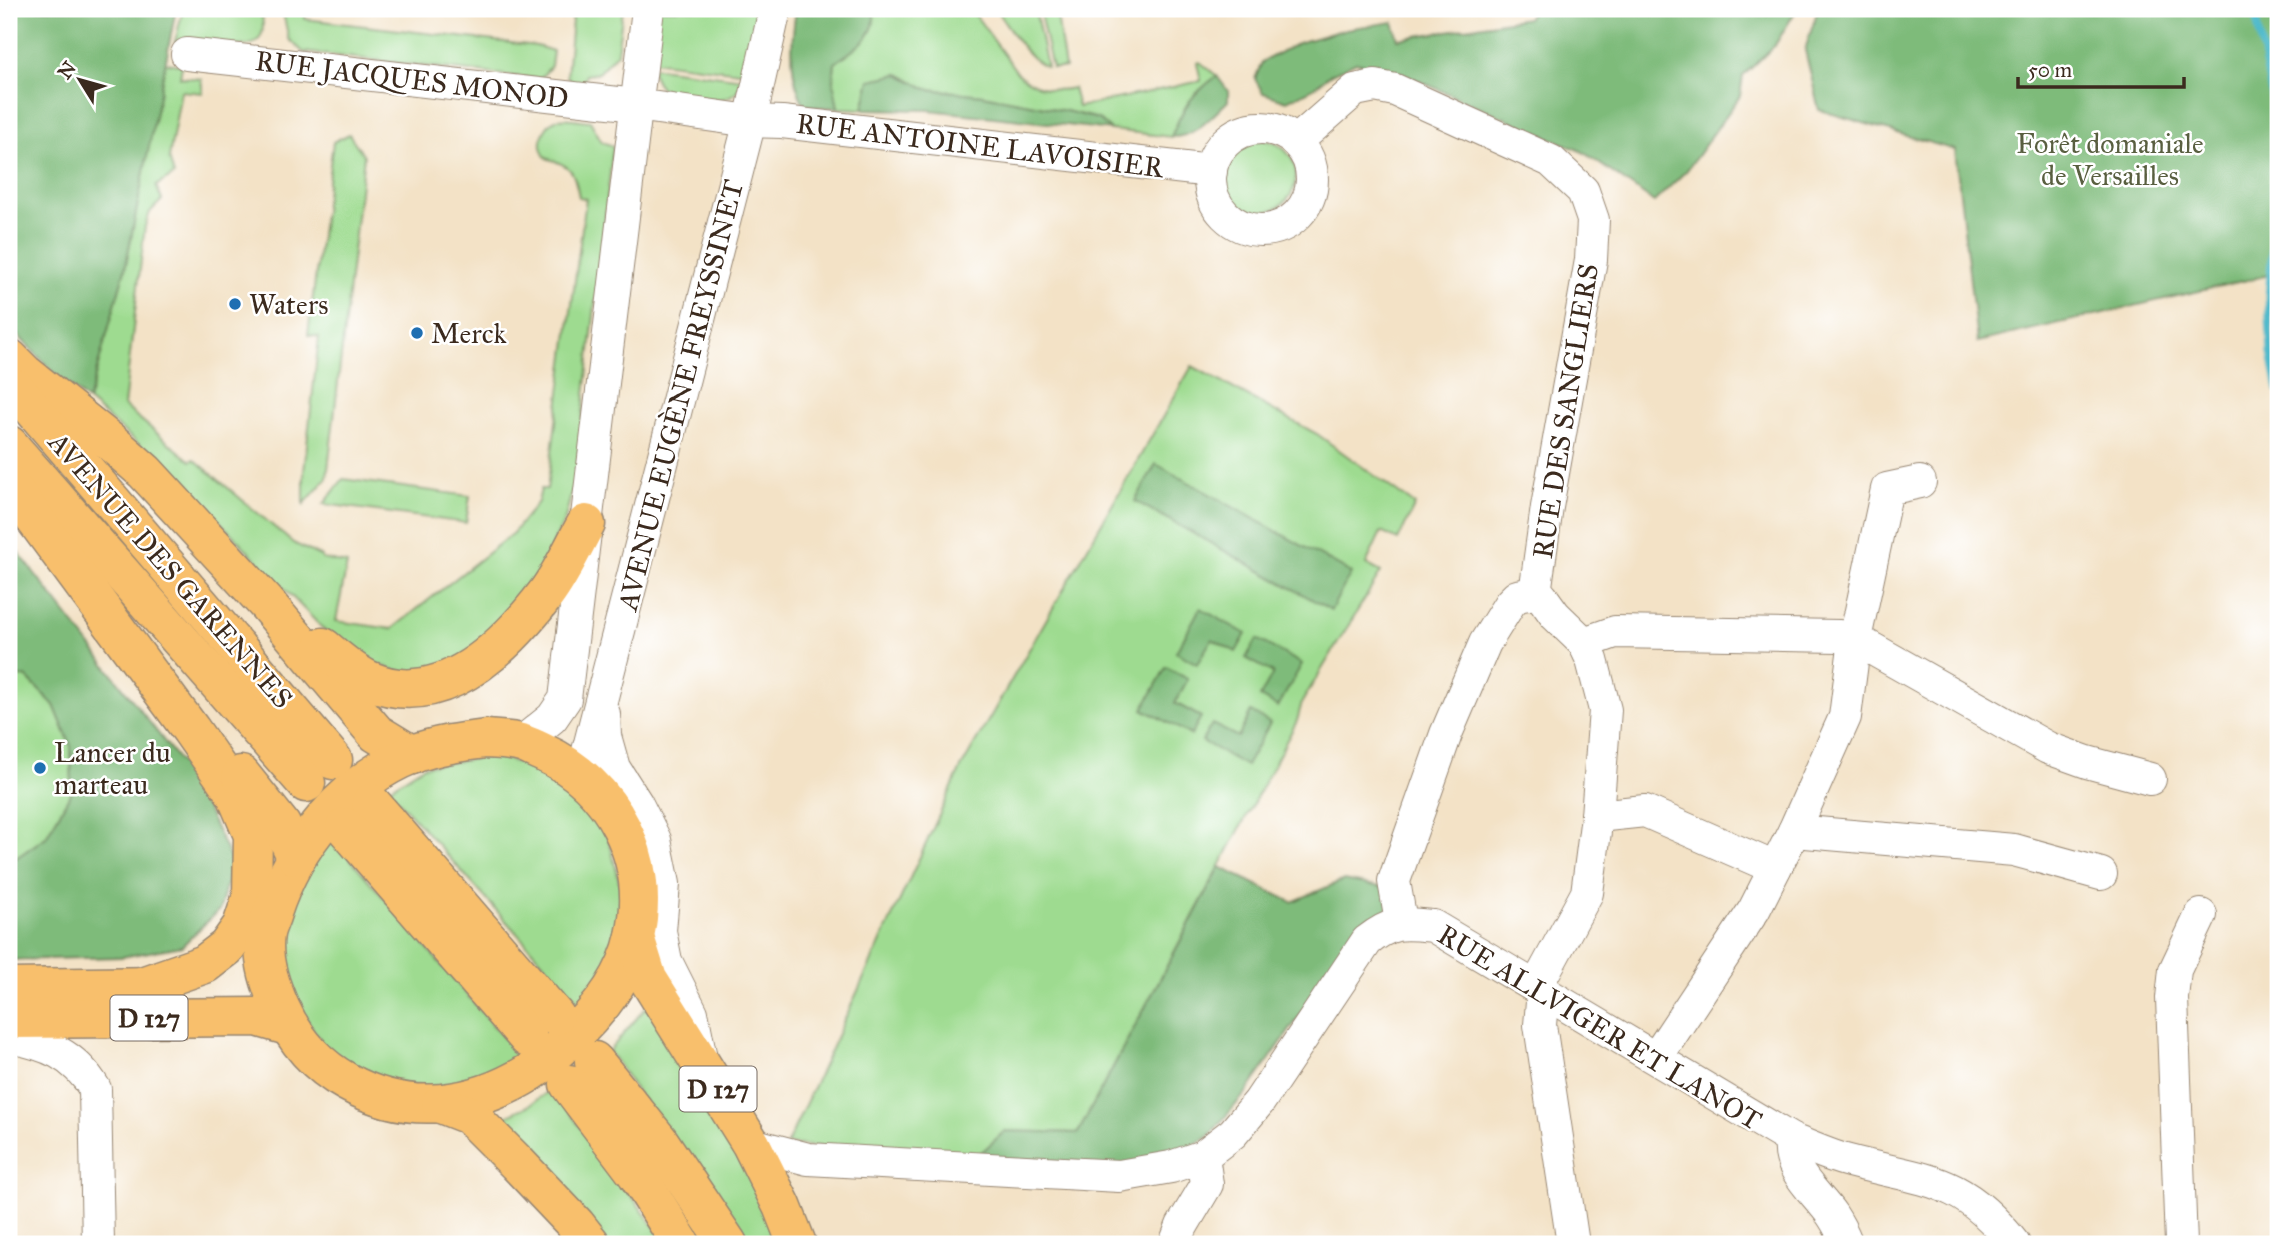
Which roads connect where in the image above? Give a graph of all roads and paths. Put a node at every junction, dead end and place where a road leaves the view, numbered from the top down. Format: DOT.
graph roads {
  1 [pos="648,9"];
  2 [pos="775,9"];
  3 [pos="187,54"];
  4 [pos="636,105"];
  5 [pos="750,121"];
  6 [pos="1297,141"];
  7 [pos="1211,171"];
  8 [pos="9,358"];
  9 [pos="9,381"];
  10 [pos="9,445"];
  11 [pos="1920,482"];
  12 [pos="9,484"];
  13 [pos="586,524"];
  14 [pos="1535,593"];
  15 [pos="266,603"];
  16 [pos="116,631"];
  17 [pos="1855,639"];
  18 [pos="1584,643"];
  19 [pos="604,690"];
  20 [pos="521,743"];
  21 [pos="412,755"];
  22 [pos="2150,779"];
  23 [pos="588,781"];
  24 [pos="358,815"];
  25 [pos="1597,816"];
  26 [pos="1794,831"];
  27 [pos="296,856"];
  28 [pos="1775,869"];
  29 [pos="2101,874"];
  30 [pos="2201,915"];
  31 [pos="1401,922"];
  32 [pos="264,936"];
  33 [pos="635,937"];
  34 [pos="139,987"];
  35 [pos="9,988"];
  36 [pos="1540,989"];
  37 [pos="9,1019"];
  38 [pos="288,1026"];
  39 [pos="541,1027"];
  40 [pos="9,1037"];
  41 [pos="1656,1058"];
  42 [pos="701,1062"];
  43 [pos="441,1104"];
  44 [pos="1792,1140"];
  45 [pos="751,1144"];
  46 [pos="1203,1156"];
  47 [pos="808,1159"];
  48 [pos="782,1206"];
  49 [pos="98,1244"];
  50 [pos="591,1244"];
  51 [pos="681,1244"];
  52 [pos="728,1244"];
  53 [pos="797,1244"];
  54 [pos="1175,1244"];
  55 [pos="1573,1244"];
  56 [pos="1847,1244"];
  57 [pos="2014,1244"];
  58 [pos="2181,1244"];
  1 -- 4 [label="street, AVENUE EUGÈNE FREYSSINET"];
  2 -- 5 [label="street, AVENUE EUGÈNE FREYSSINET"];
  3 -- 4 [label="street, RUE JACQUES MONOD"];
  4 -- 5 [label="street, RUE JACQUES MONOD"];
  4 -- 13 [label="street, AVENUE EUGÈNE FREYSSINET"];
  5 -- 7 [label="street, RUE ANTOINE LAVOISIER"];
  5 -- 19 [label="street, AVENUE EUGÈNE FREYSSINET"];
  6 -- 7 [label="street"];
  6 -- 7 [label="street"];
  6 -- 14 [label="street, RUE DES SANGLIERS"];
  8 -- 15 [label="main road"];
  9 -- 10 [label="main road, AVENUE DES GARENNES"];
  11 -- 17 [label="street"];
  12 -- 16 [label="main road"];
  13 -- 15 [label="main road"];
  13 -- 20 [label="street, AVENUE EUGÈNE FREYSSINET"];
  14 -- 18 [label="street"];
  14 -- 31 [label="street, RUE DES SANGLIERS"];
  15 -- 21 [label="main road"];
  16 -- 27 [label="main road"];
  16 -- 34 [label="main road, D 127"];
  17 -- 18 [label="street"];
  17 -- 22 [label="street"];
  17 -- 26 [label="street"];
  18 -- 25 [label="street"];
  19 -- 23 [label="street, AVENUE EUGÈNE FREYSSINET"];
  19 -- 42 [label="street"];
  20 -- 21 [label="main road"];
  20 -- 23 [label="main road"];
  21 -- 27 [label="main road"];
  23 -- 33 [label="main road"];
  24 -- 39 [label="main road"];
  25 -- 28 [label="street"];
  25 -- 36 [label="street"];
  26 -- 28 [label="street"];
  26 -- 29 [label="street"];
  27 -- 32 [label="main road"];
  28 -- 41 [label="street"];
  30 -- 58 [label="street"];
  31 -- 36 [label="street, RUE ALLVIGER ET LANOT"];
  31 -- 46 [label="street, RUE ALLVIGER ET LANOT"];
  32 -- 34 [label="main road, D 127"];
  32 -- 38 [label="main road"];
  33 -- 42 [label="main road, D 127"];
  33 -- 43 [label="main road"];
  34 -- 35 [label="main road, D 127"];
  36 -- 41 [label="street, RUE ALLVIGER ET LANOT"];
  36 -- 55 [label="street"];
  37 -- 38 [label="main road, D 127"];
  38 -- 43 [label="main road"];
  40 -- 49 [label="street"];
  41 -- 44 [label="street, RUE ALLVIGER ET LANOT"];
  42 -- 45 [label="main road, D 127"];
  43 -- 50 [label="main road"];
  44 -- 56 [label="street"];
  44 -- 57 [label="street, RUE ALLVIGER ET LANOT"];
  45 -- 47 [label="street, RUE ALLVIGER ET LANOT"];
  45 -- 48 [label="main road, D 127"];
  46 -- 47 [label="street, RUE ALLVIGER ET LANOT"];
  46 -- 54 [label="street"];
  47 -- 48 [label="street"];
  48 -- 53 [label="main road, D 127"];
  51 -- 52 [label="main road"];
}
